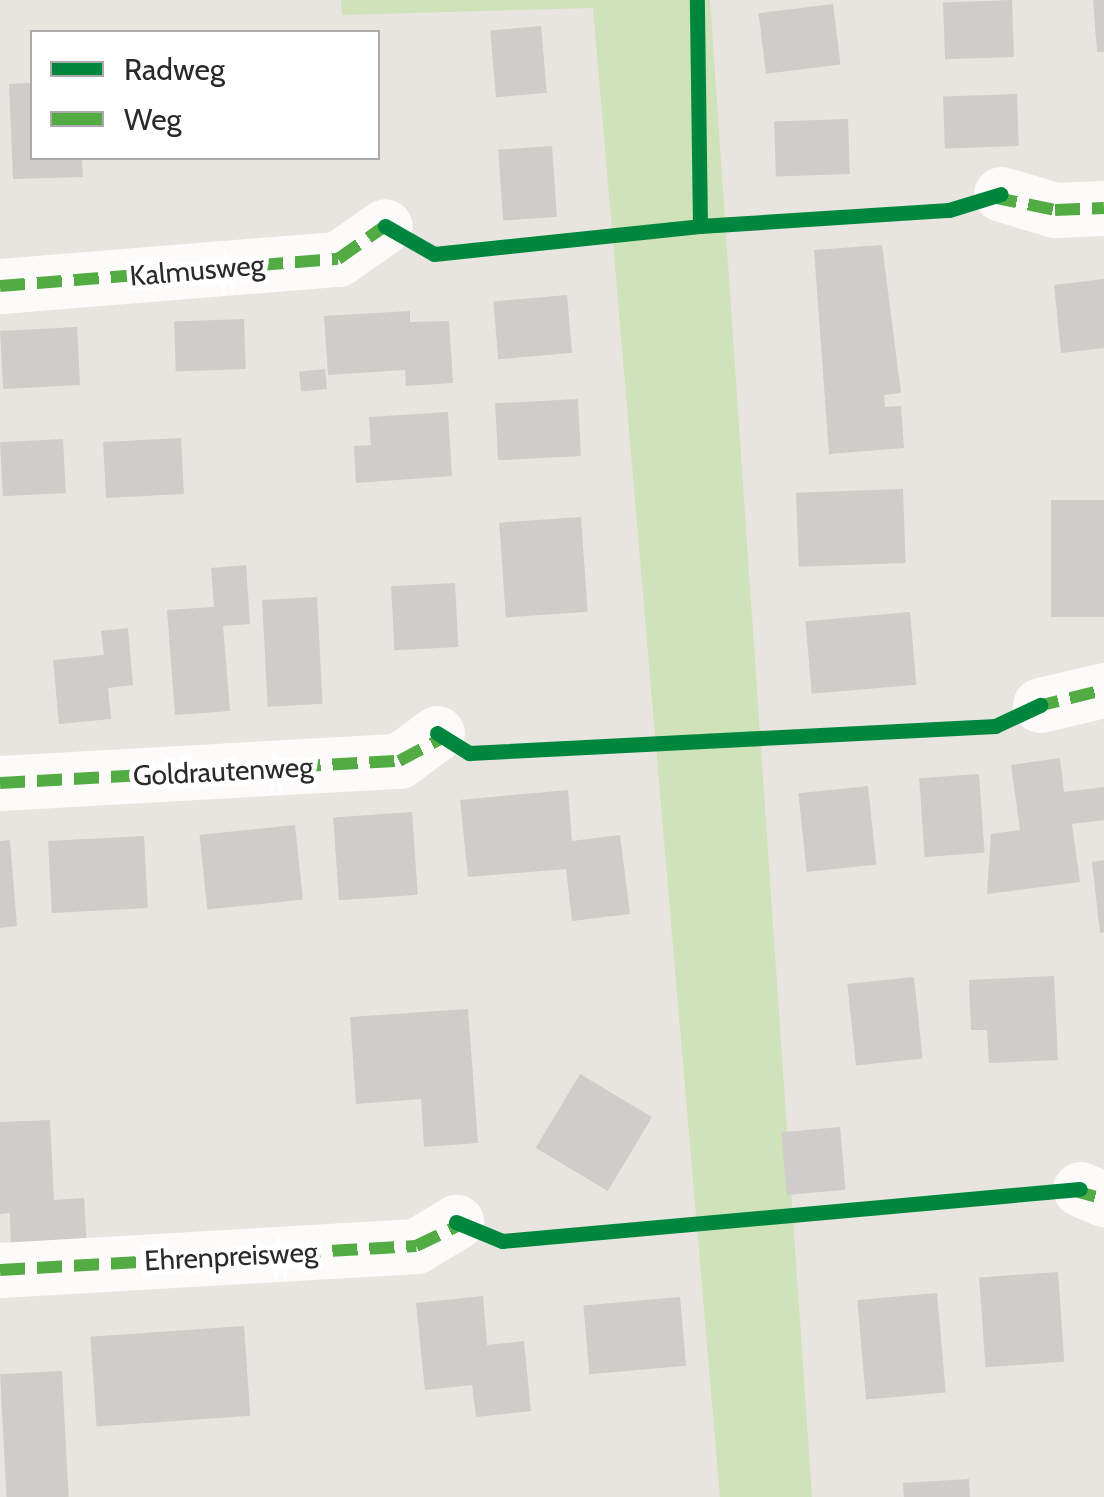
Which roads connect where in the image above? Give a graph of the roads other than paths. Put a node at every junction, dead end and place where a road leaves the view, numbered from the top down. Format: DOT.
graph roads {
  1 [pos="1001,194"];
  2 [pos="1104,208"];
  3 [pos="384,226"];
  4 [pos="0,286"];
  5 [pos="1104,690"];
  6 [pos="1040,704"];
  7 [pos="438,733"];
  8 [pos="0,784"];
  9 [pos="456,1222"];
  10 [pos="0,1270"];
  1 -- 2 [label="street"];
  3 -- 4 [label="street, Kalmusweg"];
  5 -- 6 [label="street"];
  7 -- 8 [label="street, Goldrautenweg"];
  9 -- 10 [label="street, Ehrenpreisweg"];
}
